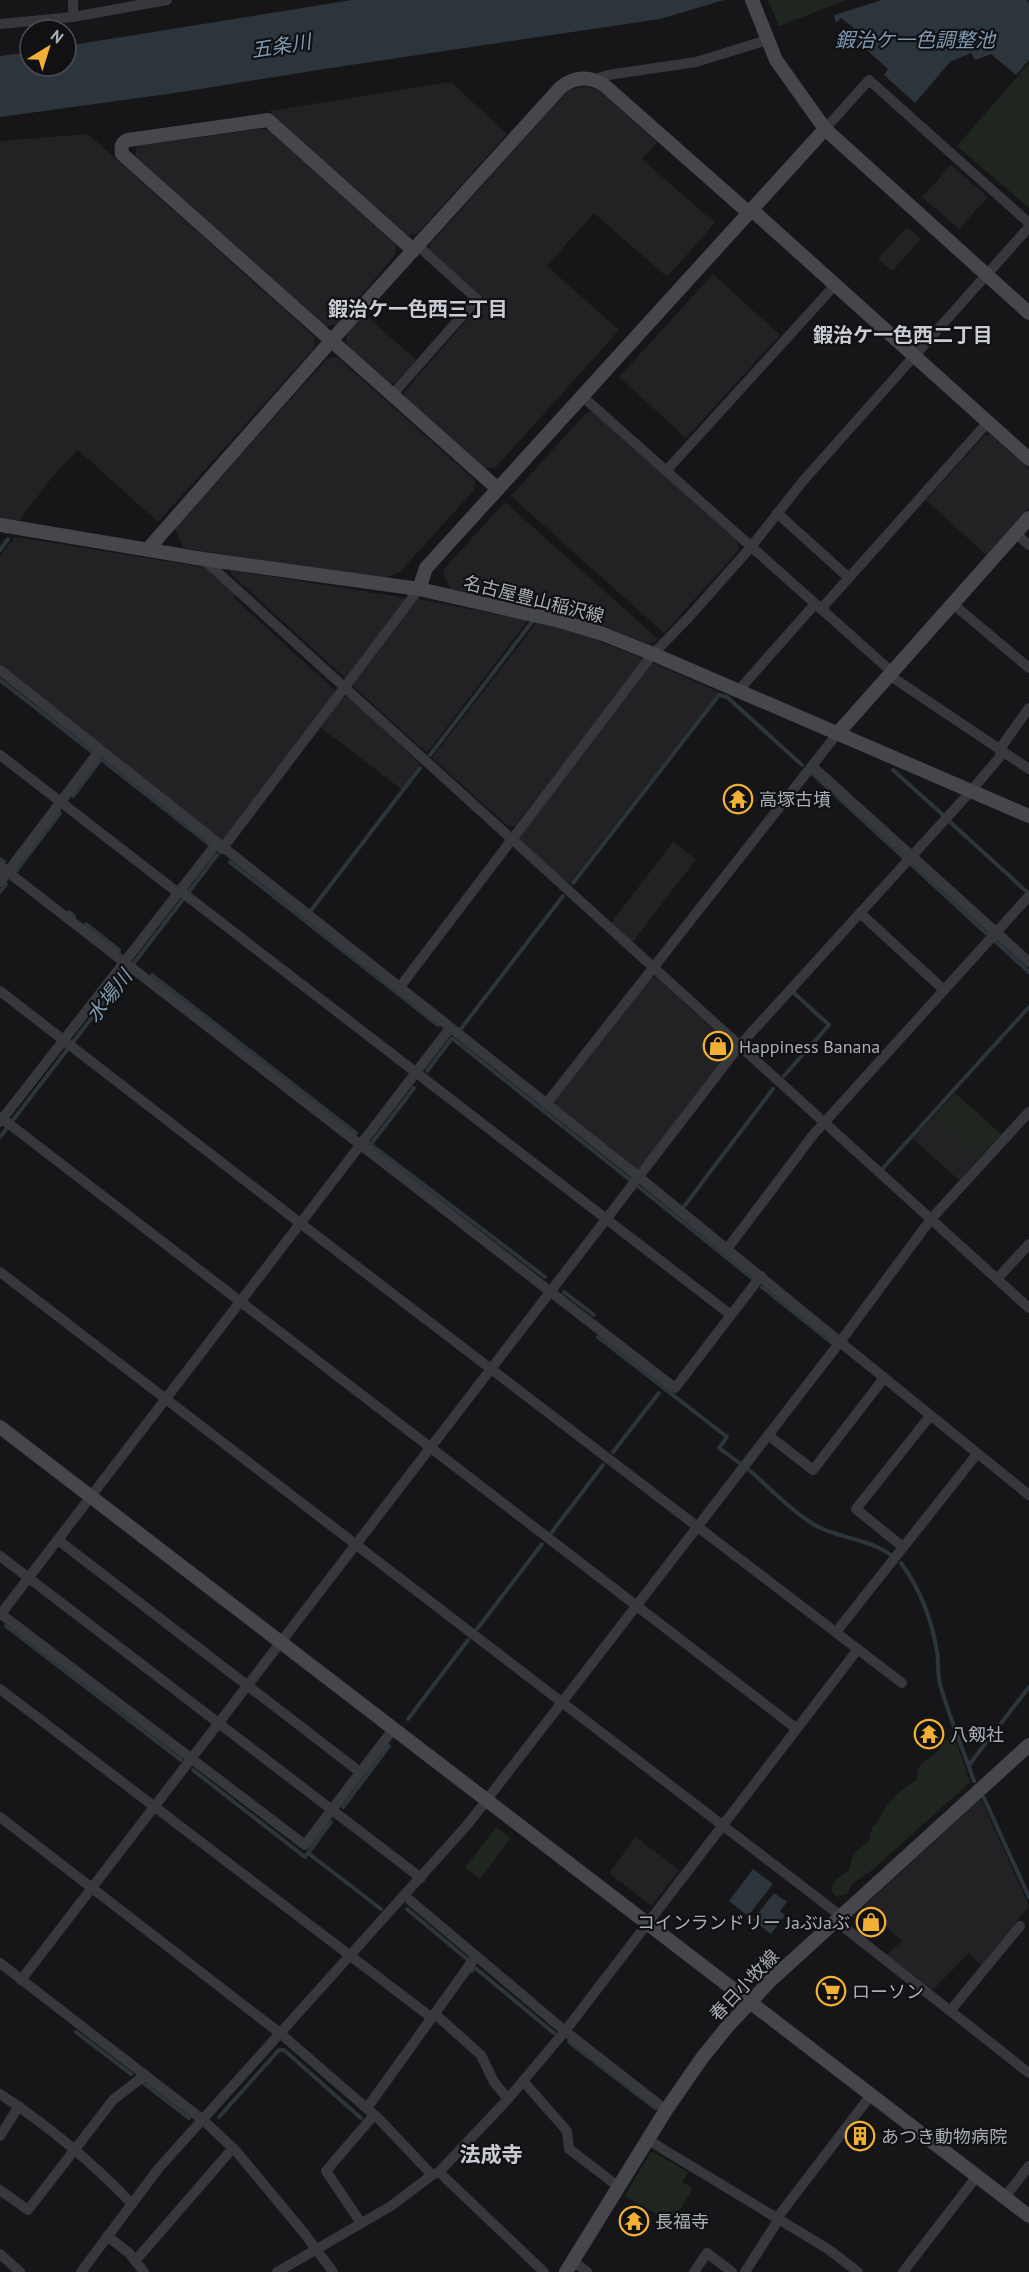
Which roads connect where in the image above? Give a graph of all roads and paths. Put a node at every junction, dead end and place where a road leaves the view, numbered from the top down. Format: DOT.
graph roads {
  1 [pos="73,0"];
  2 [pos="168,0"];
  3 [pos="752,0"];
  4 [pos="73,17"];
  5 [pos="0,24"];
  6 [pos="767,40"];
  7 [pos="595,79"];
  8 [pos="825,129"];
  9 [pos="751,211"];
  10 [pos="1029,225"];
  11 [pos="415,248"];
  12 [pos="986,275"];
  13 [pos="835,285"];
  14 [pos="1029,313"];
  15 [pos="331,341"];
  16 [pos="914,356"];
  17 [pos="392,395"];
  18 [pos="582,396"];
  19 [pos="988,422"];
  20 [pos="1029,459"];
  21 [pos="666,471"];
  22 [pos="498,489"];
  23 [pos="777,513"];
  24 [pos="1029,518"];
  25 [pos="0,525"];
  26 [pos="1015,533"];
  27 [pos="1029,545"];
  28 [pos="751,547"];
  29 [pos="148,549"];
  30 [pos="203,559"];
  31 [pos="849,578"];
  32 [pos="419,589"];
  33 [pos="953,604"];
  34 [pos="818,607"];
  35 [pos="653,654"];
  36 [pos="1029,668"];
  37 [pos="0,670"];
  38 [pos="891,674"];
  39 [pos="344,687"];
  40 [pos="738,691"];
  41 [pos="1029,708"];
  42 [pos="837,734"];
  43 [pos="100,750"];
  44 [pos="1001,751"];
  45 [pos="0,755"];
  46 [pos="812,765"];
  47 [pos="1029,769"];
  48 [pos="971,791"];
  49 [pos="60,802"];
  50 [pos="1029,816"];
  51 [pos="512,839"];
  52 [pos="219,846"];
  53 [pos="912,856"];
  54 [pos="4,869"];
  55 [pos="0,882"];
  56 [pos="182,894"];
  57 [pos="1029,896"];
  58 [pos="860,913"];
  59 [pos="996,932"];
  60 [pos="1029,962"];
  61 [pos="128,966"];
  62 [pos="654,966"];
  63 [pos="399,988"];
  64 [pos="944,990"];
  65 [pos="0,991"];
  66 [pos="450,1028"];
  67 [pos="68,1043"];
  68 [pos="740,1045"];
  69 [pos="415,1073"];
  70 [pos="546,1104"];
  71 [pos="1029,1112"];
  72 [pos="4,1121"];
  73 [pos="825,1122"];
  74 [pos="360,1145"];
  75 [pos="639,1177"];
  76 [pos="931,1219"];
  77 [pos="606,1220"];
  78 [pos="300,1223"];
  79 [pos="1029,1244"];
  80 [pos="727,1248"];
  81 [pos="0,1272"];
  82 [pos="761,1276"];
  83 [pos="997,1279"];
  84 [pos="551,1292"];
  85 [pos="240,1302"];
  86 [pos="1029,1308"];
  87 [pos="731,1316"];
  88 [pos="840,1342"];
  89 [pos="492,1369"];
  90 [pos="884,1378"];
  91 [pos="165,1400"];
  92 [pos="930,1416"];
  93 [pos="0,1427"];
  94 [pos="768,1435"];
  95 [pos="431,1448"];
  96 [pos="977,1454"];
  97 [pos="1029,1495"];
  98 [pos="91,1497"];
  99 [pos="698,1527"];
  100 [pos="58,1540"];
  101 [pos="356,1545"];
  102 [pos="903,1547"];
  103 [pos="0,1556"];
  104 [pos="29,1578"];
  105 [pos="636,1606"];
  106 [pos="0,1615"];
  107 [pos="836,1632"];
  108 [pos="282,1643"];
  109 [pos="858,1649"];
  110 [pos="902,1683"];
  111 [pos="249,1686"];
  112 [pos="0,1689"];
  113 [pos="562,1703"];
  114 [pos="220,1724"];
  115 [pos="394,1728"];
  116 [pos="797,1730"];
  117 [pos="1029,1745"];
  118 [pos="192,1759"];
  119 [pos="360,1772"];
  120 [pos="487,1800"];
  121 [pos="153,1808"];
  122 [pos="331,1810"];
  123 [pos="0,1817"];
  124 [pos="723,1826"];
  125 [pos="421,1878"];
  126 [pos="92,1888"];
  127 [pos="405,1896"];
  128 [pos="839,1919"];
  129 [pos="648,1923"];
  130 [pos="1020,1926"];
  131 [pos="350,1956"];
  132 [pos="476,1956"];
  133 [pos="0,1963"];
  134 [pos="21,1980"];
  135 [pos="751,2002"];
  136 [pos="950,2011"];
  137 [pos="433,2016"];
  138 [pos="565,2031"];
  139 [pos="281,2034"];
  140 [pos="1029,2073"];
  141 [pos="145,2075"];
  142 [pos="523,2081"];
  143 [pos="0,2094"];
  144 [pos="871,2094"];
  145 [pos="508,2099"];
  146 [pos="19,2106"];
  147 [pos="666,2110"];
  148 [pos="370,2111"];
  149 [pos="203,2120"];
  150 [pos="0,2136"];
  151 [pos="648,2140"];
  152 [pos="233,2148"];
  153 [pos="75,2152"];
  154 [pos="1029,2166"];
  155 [pos="435,2174"];
  156 [pos="977,2176"];
  157 [pos="619,2187"];
  158 [pos="0,2190"];
  159 [pos="1005,2197"];
  160 [pos="132,2204"];
  161 [pos="1029,2216"];
  162 [pos="778,2219"];
  163 [pos="361,2223"];
  164 [pos="107,2236"];
  165 [pos="315,2249"];
  166 [pos="0,2254"];
  167 [pos="135,2261"];
  168 [pos="570,2267"];
  169 [pos="20,2272"];
  170 [pos="81,2272"];
  171 [pos="144,2272"];
  172 [pos="277,2272"];
  173 [pos="333,2272"];
  174 [pos="544,2272"];
  175 [pos="586,2272"];
  176 [pos="694,2272"];
  177 [pos="732,2272"];
  178 [pos="745,2272"];
  179 [pos="858,2272"];
  180 [pos="903,2272"];
  1 -- 4 [label="street"];
  2 -- 4 [label="street"];
  3 -- 6 [label="street"];
  4 -- 5 [label="street"];
  6 -- 7 [label="street"];
  6 -- 8 [label="street"];
  7 -- 9 [label="street"];
  7 -- 11 [label="street"];
  8 -- 9 [label="street"];
  8 -- 10 [label="street"];
  8 -- 12 [label="street"];
  9 -- 13 [label="street"];
  9 -- 18 [label="street"];
  10 -- 12 [label="street"];
  11 -- 15 [label="street"];
  11 -- 15 [label="street"];
  11 -- 17 [label="street"];
  12 -- 14 [label="street"];
  12 -- 16 [label="street"];
  13 -- 16 [label="street"];
  13 -- 21 [label="street"];
  15 -- 17 [label="street"];
  15 -- 29 [label="street"];
  16 -- 19 [label="street"];
  16 -- 23 [label="street"];
  17 -- 22 [label="street"];
  18 -- 21 [label="street"];
  18 -- 22 [label="street"];
  19 -- 20 [label="street"];
  19 -- 31 [label="street"];
  21 -- 28 [label="street"];
  22 -- 32 [label="street"];
  23 -- 28 [label="street"];
  23 -- 31 [label="street"];
  24 -- 26 [label="street"];
  25 -- 29 [label="street, 名古屋豊山稲沢線"];
  26 -- 27 [label="street"];
  26 -- 33 [label="street"];
  28 -- 34 [label="street"];
  28 -- 35 [label="street"];
  29 -- 30 [label="street, 名古屋豊山稲沢線"];
  30 -- 32 [label="street, 名古屋豊山稲沢線"];
  30 -- 39 [label="street"];
  31 -- 34 [label="street"];
  32 -- 35 [label="street, 名古屋豊山稲沢線"];
  32 -- 39 [label="street"];
  33 -- 36 [label="street"];
  33 -- 38 [label="street"];
  34 -- 38 [label="street"];
  34 -- 40 [label="street"];
  35 -- 40 [label="street, 名古屋豊山稲沢線"];
  35 -- 51 [label="street"];
  37 -- 43 [label="street"];
  38 -- 42 [label="street"];
  38 -- 44 [label="street"];
  39 -- 51 [label="street"];
  39 -- 52 [label="street"];
  40 -- 42 [label="street, 名古屋豊山稲沢線"];
  41 -- 44 [label="street"];
  42 -- 46 [label="street"];
  42 -- 48 [label="street, 名古屋豊山稲沢線"];
  43 -- 49 [label="street"];
  43 -- 52 [label="street"];
  44 -- 47 [label="street"];
  44 -- 48 [label="street"];
  45 -- 49 [label="street"];
  46 -- 53 [label="street"];
  46 -- 62 [label="street"];
  48 -- 50 [label="street, 名古屋豊山稲沢線"];
  48 -- 53 [label="street"];
  49 -- 54 [label="street"];
  49 -- 56 [label="street"];
  51 -- 62 [label="street"];
  51 -- 63 [label="street"];
  52 -- 56 [label="street"];
  52 -- 63 [label="street"];
  53 -- 58 [label="street"];
  53 -- 59 [label="street"];
  54 -- 55 [label="street"];
  54 -- 61 [label="street"];
  56 -- 61 [label="street"];
  56 -- 69 [label="street"];
  57 -- 59 [label="street"];
  58 -- 64 [label="street"];
  58 -- 68 [label="street"];
  59 -- 60 [label="street"];
  59 -- 64 [label="street"];
  61 -- 67 [label="street"];
  61 -- 74 [label="street"];
  62 -- 68 [label="street"];
  62 -- 70 [label="street"];
  63 -- 66 [label="street"];
  64 -- 73 [label="street"];
  65 -- 67 [label="street"];
  66 -- 69 [label="street"];
  66 -- 70 [label="street"];
  67 -- 72 [label="street"];
  67 -- 78 [label="street"];
  68 -- 73 [label="street"];
  68 -- 75 [label="street"];
  69 -- 74 [label="street"];
  69 -- 77 [label="street"];
  70 -- 75 [label="street"];
  71 -- 76 [label="street"];
  72 -- 85 [label="street"];
  73 -- 76 [label="street"];
  73 -- 80 [label="street"];
  74 -- 78 [label="street"];
  74 -- 84 [label="street"];
  75 -- 77 [label="street"];
  75 -- 80 [label="street"];
  76 -- 83 [label="street"];
  76 -- 88 [label="street"];
  77 -- 84 [label="street"];
  77 -- 87 [label="street"];
  78 -- 85 [label="street"];
  78 -- 89 [label="street"];
  79 -- 83 [label="street"];
  80 -- 82 [label="street"];
  81 -- 91 [label="street"];
  82 -- 87 [label="street"];
  82 -- 88 [label="street"];
  83 -- 86 [label="street"];
  84 -- 87 [label="street"];
  84 -- 89 [label="street"];
  85 -- 91 [label="street"];
  85 -- 95 [label="street"];
  88 -- 90 [label="street"];
  88 -- 94 [label="street"];
  89 -- 95 [label="street"];
  89 -- 99 [label="street"];
  90 -- 92 [label="street"];
  90 -- 94 [label="street"];
  91 -- 98 [label="street"];
  91 -- 101 [label="street"];
  92 -- 96 [label="street"];
  92 -- 102 [label="street"];
  93 -- 98 [label="street"];
  94 -- 99 [label="street"];
  95 -- 101 [label="street"];
  95 -- 105 [label="street"];
  96 -- 97 [label="street"];
  96 -- 102 [label="street"];
  98 -- 100 [label="street"];
  98 -- 108 [label="street"];
  99 -- 105 [label="street"];
  99 -- 107 [label="street"];
  100 -- 104 [label="street"];
  100 -- 111 [label="street"];
  101 -- 108 [label="street"];
  101 -- 113 [label="street"];
  102 -- 107 [label="street"];
  103 -- 104 [label="street"];
  104 -- 106 [label="street"];
  104 -- 114 [label="street"];
  105 -- 113 [label="street"];
  105 -- 116 [label="street"];
  106 -- 118 [label="street"];
  107 -- 109 [label="street"];
  108 -- 111 [label="street"];
  108 -- 115 [label="street"];
  109 -- 110 [label="street"];
  109 -- 116 [label="street"];
  111 -- 114 [label="street"];
  111 -- 119 [label="street"];
  112 -- 121 [label="street"];
  113 -- 120 [label="street"];
  113 -- 124 [label="street"];
  114 -- 118 [label="street"];
  114 -- 122 [label="street"];
  115 -- 119 [label="street"];
  115 -- 120 [label="street"];
  116 -- 124 [label="street"];
  117 -- 128 [label="street, 春日小牧線"];
  118 -- 121 [label="street"];
  118 -- 122 [label="street"];
  119 -- 122 [label="street"];
  120 -- 125 [label="street"];
  120 -- 129 [label="street"];
  121 -- 126 [label="street"];
  121 -- 131 [label="street"];
  122 -- 125 [label="street"];
  123 -- 126 [label="street"];
  124 -- 128 [label="street"];
  124 -- 129 [label="street"];
  125 -- 127 [label="street"];
  126 -- 134 [label="street"];
  126 -- 139 [label="street"];
  127 -- 131 [label="street"];
  127 -- 132 [label="street"];
  128 -- 135 [label="street, 春日小牧線"];
  128 -- 136 [label="street"];
  129 -- 135 [label="street"];
  129 -- 138 [label="street"];
  130 -- 136 [label="street"];
  131 -- 137 [label="street"];
  131 -- 139 [label="street"];
  132 -- 137 [label="street"];
  132 -- 138 [label="street"];
  133 -- 134 [label="street"];
  134 -- 141 [label="street"];
  135 -- 144 [label="street"];
  135 -- 147 [label="street, 春日小牧線"];
  136 -- 140 [label="street"];
  137 -- 145 [label="street"];
  137 -- 148 [label="street"];
  138 -- 142 [label="street"];
  138 -- 147 [label="street"];
  139 -- 148 [label="street"];
  139 -- 149 [label="street"];
  141 -- 149 [label="street"];
  141 -- 153 [label="street"];
  142 -- 145 [label="street"];
  142 -- 157 [label="street"];
  143 -- 146 [label="street"];
  144 -- 156 [label="street"];
  144 -- 162 [label="street"];
  145 -- 155 [label="street"];
  146 -- 150 [label="street"];
  146 -- 153 [label="street"];
  147 -- 151 [label="street, 春日小牧線"];
  148 -- 155 [label="street"];
  148 -- 163 [label="street"];
  149 -- 152 [label="street"];
  149 -- 160 [label="street"];
  151 -- 157 [label="street, 春日小牧線"];
  151 -- 162 [label="street"];
  152 -- 165 [label="street"];
  152 -- 167 [label="street"];
  153 -- 158 [label="street"];
  153 -- 160 [label="street"];
  154 -- 159 [label="street"];
  155 -- 163 [label="street"];
  155 -- 174 [label="street"];
  156 -- 159 [label="street"];
  156 -- 180 [label="street"];
  157 -- 168 [label="street, 春日小牧線"];
  159 -- 161 [label="street"];
  160 -- 164 [label="street"];
  162 -- 178 [label="street"];
  162 -- 179 [label="street"];
  163 -- 165 [label="street"];
  164 -- 167 [label="street"];
  164 -- 170 [label="street"];
  165 -- 172 [label="street"];
  165 -- 173 [label="street"];
  166 -- 169 [label="street"];
  167 -- 171 [label="street"];
  168 -- 175 [label="street"];
  176 -- 177 [label="street"];
}
